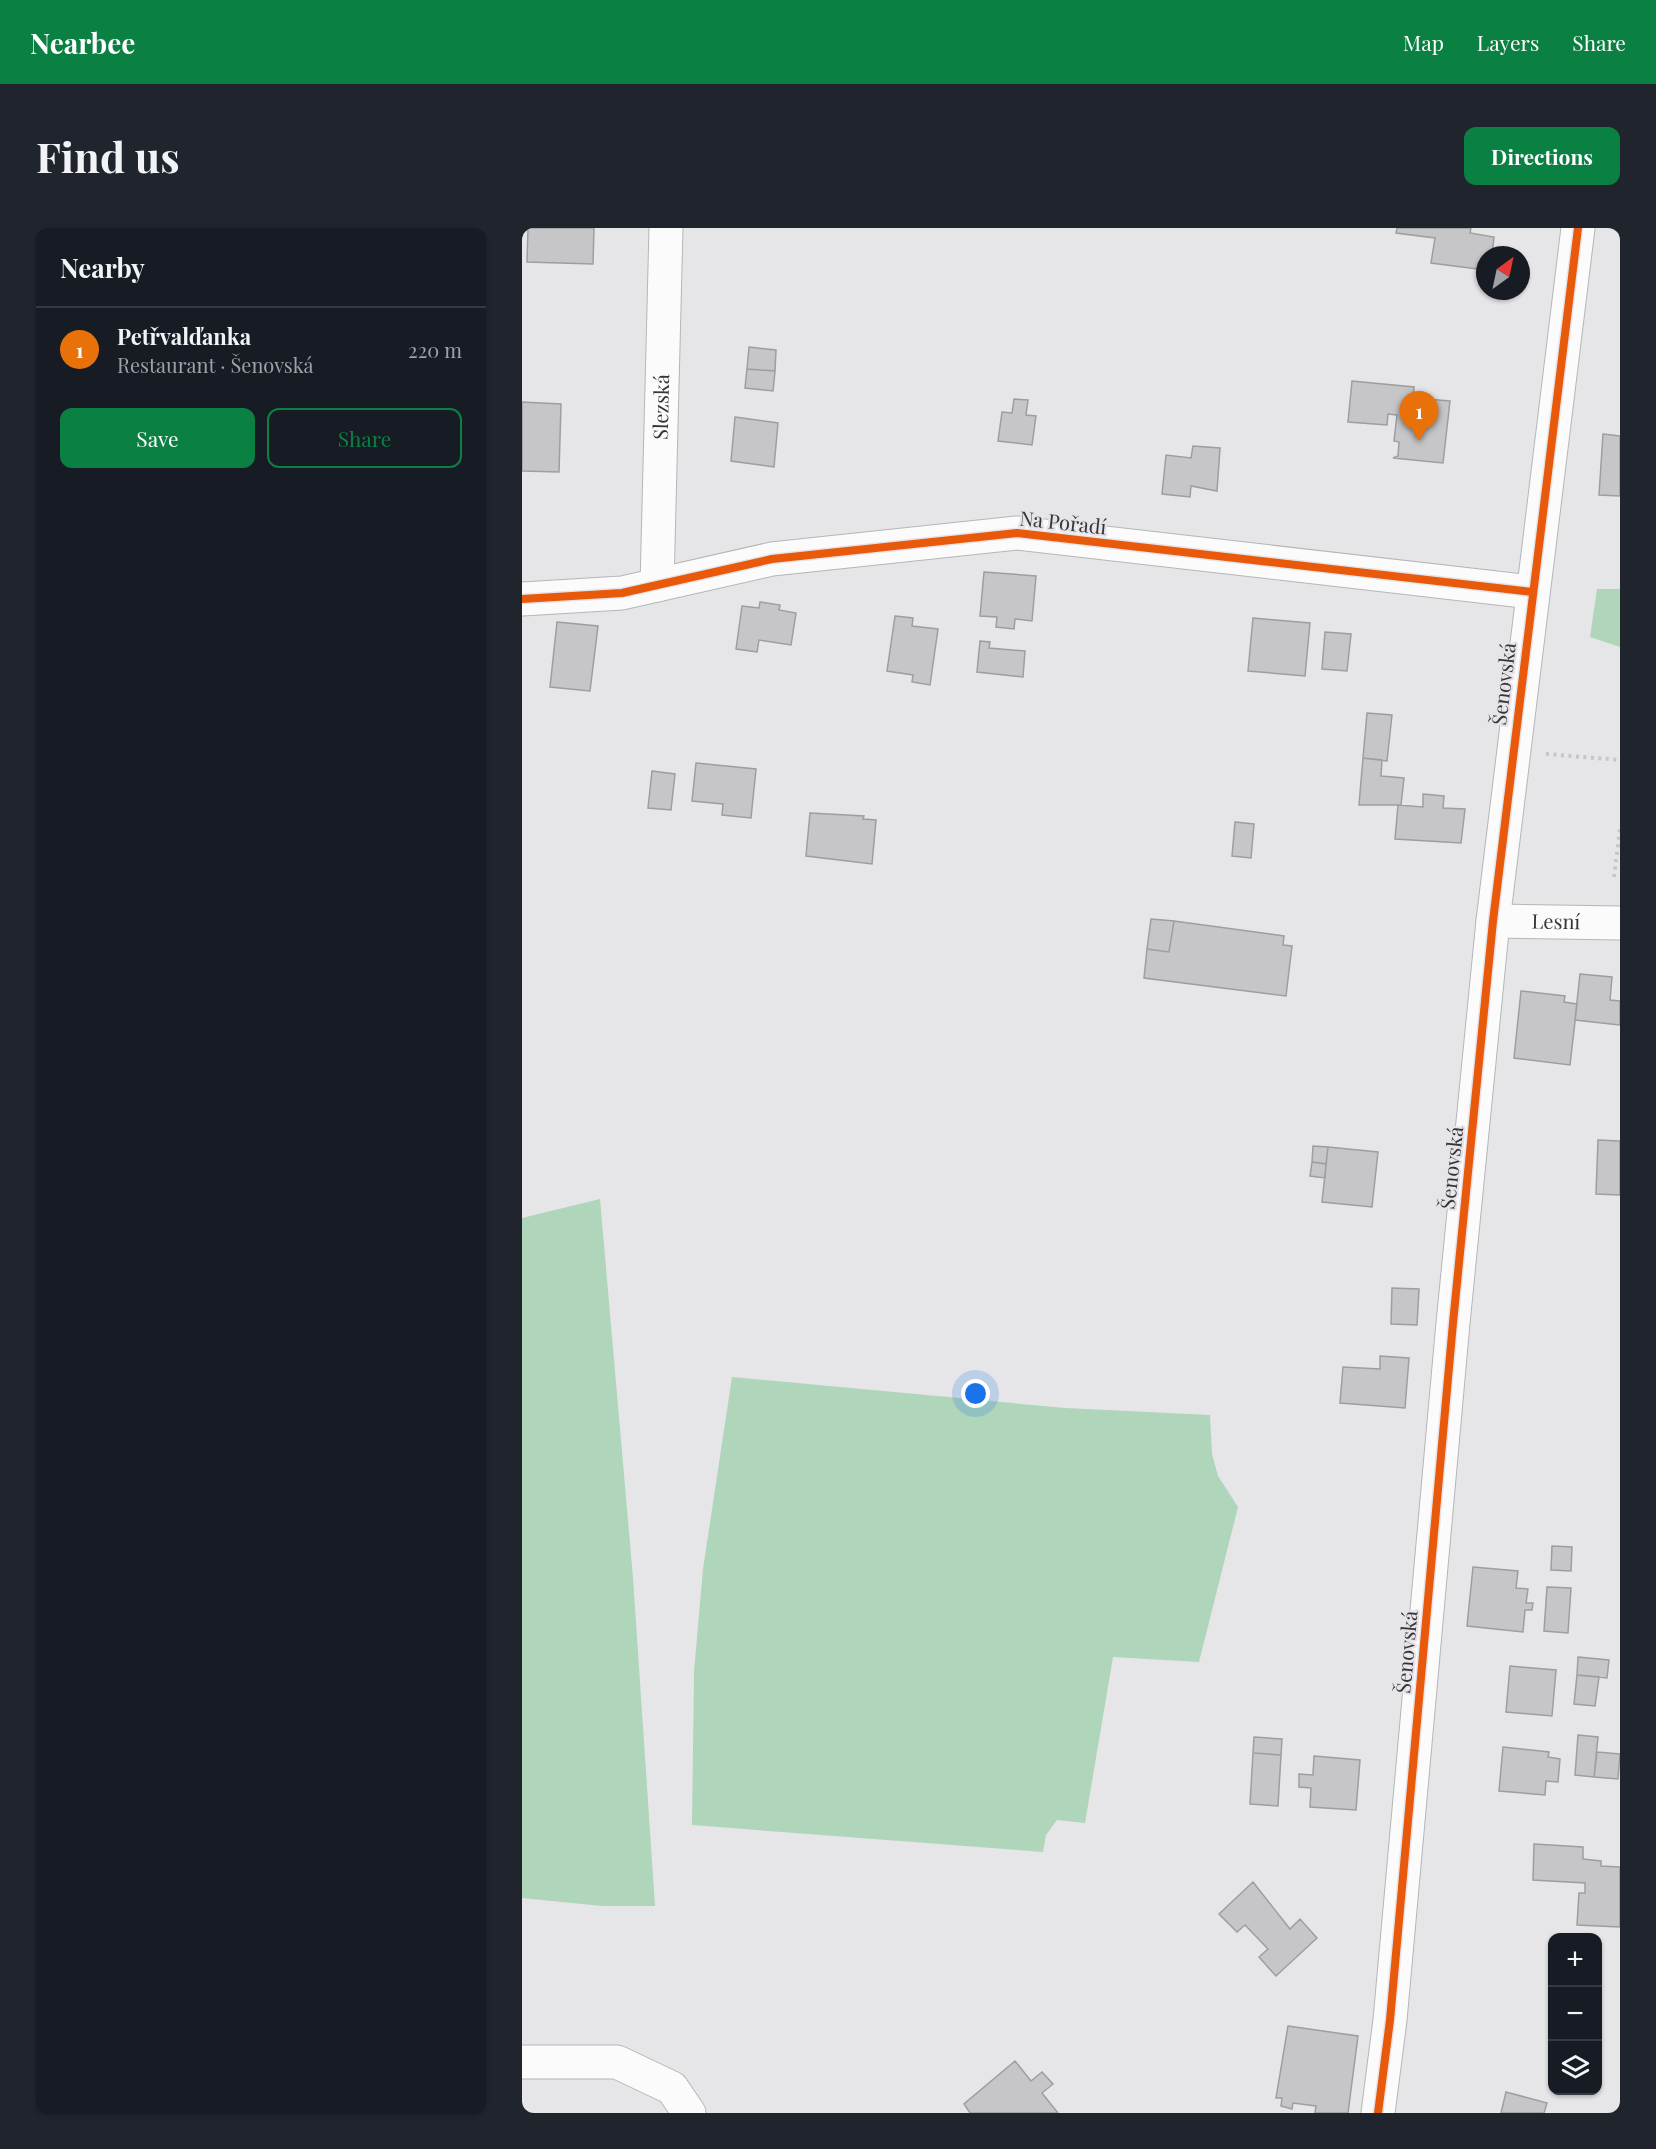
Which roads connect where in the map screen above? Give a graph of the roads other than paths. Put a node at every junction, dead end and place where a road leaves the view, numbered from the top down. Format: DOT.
graph roads {
  1 [pos="666,228"];
  2 [pos="1578,228"];
  3 [pos="657,585"];
  4 [pos="1532,592"];
  5 [pos="522,599"];
  6 [pos="1493,921"];
  7 [pos="1620,922"];
  8 [pos="522,2062"];
  9 [pos="689,2113"];
  10 [pos="1378,2113"];
  1 -- 3 [label="main road, Slezská"];
  2 -- 4 [label="main road, Šenovská"];
  3 -- 4 [label="main road, Na Pořadí"];
  3 -- 5 [label="main road, Na Pořadí"];
  4 -- 6 [label="main road, Šenovská"];
  6 -- 7 [label="main road, Lesní"];
  6 -- 10 [label="main road, Šenovská"];
  8 -- 9 [label="main road"];
}
